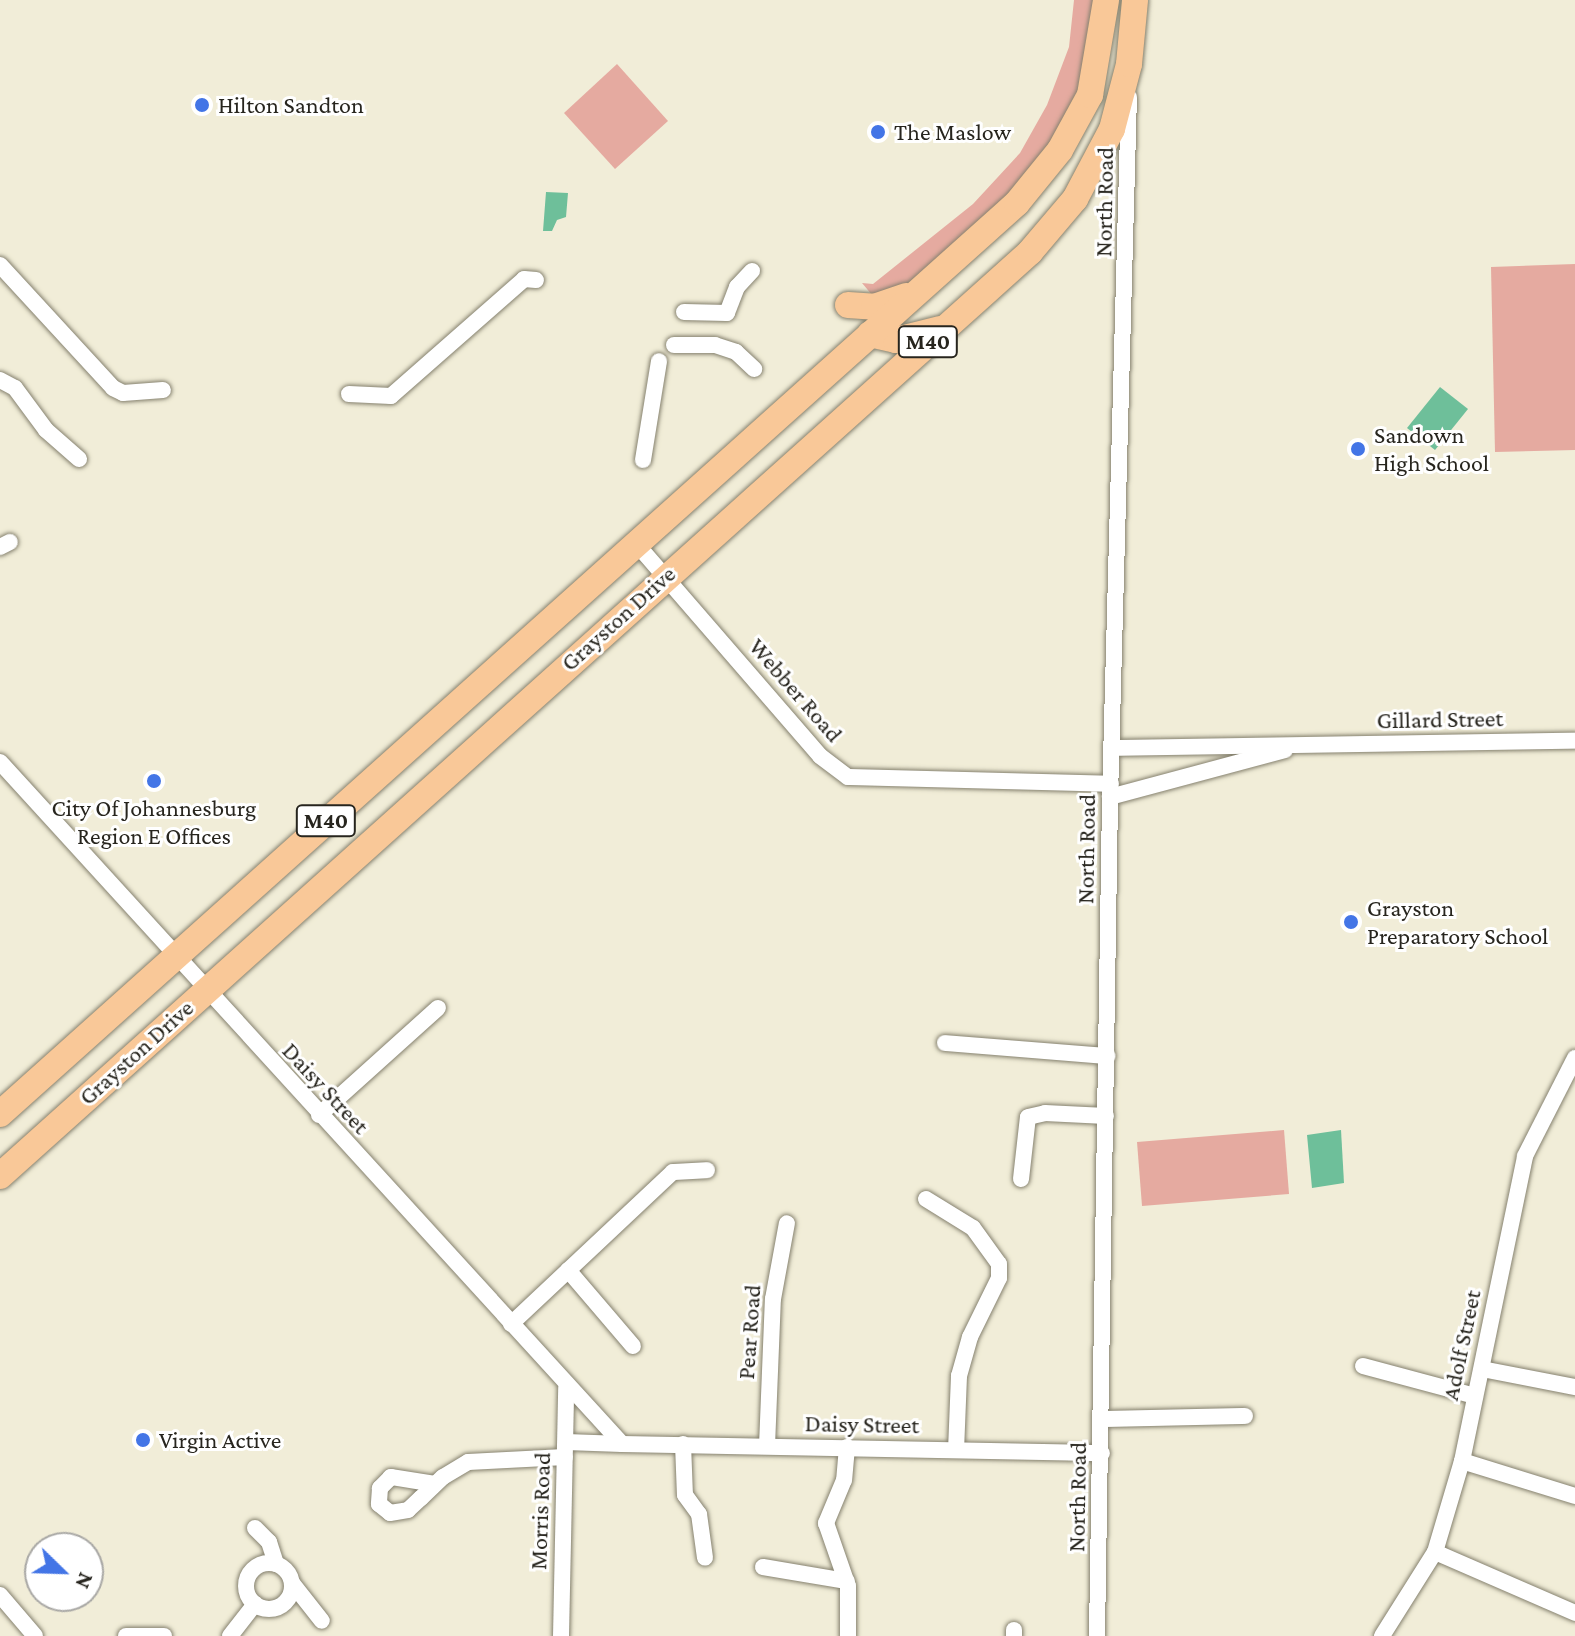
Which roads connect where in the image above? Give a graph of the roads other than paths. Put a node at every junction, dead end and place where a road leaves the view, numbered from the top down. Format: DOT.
graph roads {
  1 [pos="1094,0"];
  2 [pos="1106,0"];
  3 [pos="1135,3"];
  4 [pos="1129,64"];
  5 [pos="1095,80"];
  6 [pos="0,265"];
  7 [pos="752,271"];
  8 [pos="523,279"];
  9 [pos="923,288"];
  10 [pos="848,305"];
  11 [pos="684,312"];
  12 [pos="944,328"];
  13 [pos="870,334"];
  14 [pos="674,345"];
  15 [pos="659,361"];
  16 [pos="427,367"];
  17 [pos="754,369"];
  18 [pos="405,370"];
  19 [pos="0,380"];
  20 [pos="163,390"];
  21 [pos="349,394"];
  22 [pos="79,459"];
  23 [pos="643,460"];
  24 [pos="634,541"];
  25 [pos="664,576"];
  26 [pos="1575,741"];
  27 [pos="1305,744"];
  28 [pos="1112,748"];
  29 [pos="0,762"];
  30 [pos="1110,790"];
  31 [pos="176,956"];
  32 [pos="204,990"];
  33 [pos="438,1008"];
  34 [pos="945,1043"];
  35 [pos="1107,1056"];
  36 [pos="1575,1058"];
  37 [pos="0,1114"];
  38 [pos="319,1115"];
  39 [pos="1106,1116"];
  40 [pos="707,1170"];
  41 [pos="0,1176"];
  42 [pos="1021,1179"];
  43 [pos="926,1199"];
  44 [pos="787,1223"];
  45 [pos="568,1270"];
  46 [pos="511,1324"];
  47 [pos="633,1346"];
  48 [pos="1363,1366"];
  49 [pos="1482,1369"];
  50 [pos="1575,1387"];
  51 [pos="566,1388"];
  52 [pos="1475,1396"];
  53 [pos="1245,1416"];
  54 [pos="1102,1419"];
  55 [pos="622,1444"];
  56 [pos="683,1444"];
  57 [pos="767,1446"];
  58 [pos="847,1447"];
  59 [pos="565,1450"];
  60 [pos="956,1450"];
  61 [pos="1102,1453"];
  62 [pos="1462,1461"];
  63 [pos="435,1484"];
  64 [pos="1575,1496"];
  65 [pos="255,1528"];
  66 [pos="1435,1552"];
  67 [pos="705,1558"];
  68 [pos="276,1564"];
  69 [pos="763,1567"];
  70 [pos="847,1581"];
  71 [pos="292,1583"];
  72 [pos="0,1595"];
  73 [pos="255,1604"];
  74 [pos="1575,1613"];
  75 [pos="322,1621"];
  76 [pos="35,1636"];
  77 [pos="126,1636"];
  78 [pos="164,1636"];
  79 [pos="230,1636"];
  80 [pos="561,1636"];
  81 [pos="848,1636"];
  82 [pos="1097,1636"];
  83 [pos="1382,1636"];
  1 -- 5 [label="main road"];
  2 -- 5 [label="main road, Grayston Drive / M40"];
  3 -- 4 [label="main road, Grayston Drive / M40"];
  4 -- 12 [label="main road, Grayston Drive / M40"];
  4 -- 28 [label="street, North Road"];
  5 -- 9 [label="main road, Grayston Drive / M40"];
  6 -- 20 [label="street"];
  7 -- 11 [label="street"];
  8 -- 16 [label="street"];
  9 -- 10 [label="main road"];
  9 -- 13 [label="main road, Grayston Drive / M40"];
  12 -- 13 [label="main road"];
  12 -- 25 [label="main road, Grayston Drive / M40"];
  13 -- 24 [label="main road, Grayston Drive / M40"];
  14 -- 17 [label="street"];
  15 -- 23 [label="street"];
  16 -- 18 [label="street"];
  16 -- 21 [label="street"];
  19 -- 22 [label="street"];
  24 -- 25 [label="street, Webber Road"];
  24 -- 31 [label="main road, Grayston Drive / M40"];
  25 -- 30 [label="street, Webber Road"];
  25 -- 32 [label="main road, Grayston Drive / M40"];
  26 -- 27 [label="street, Gillard Street"];
  27 -- 28 [label="street, Gillard Street"];
  27 -- 30 [label="street, Gillard Street"];
  28 -- 30 [label="street, North Road"];
  29 -- 31 [label="street, Daisy Street"];
  30 -- 35 [label="street, North Road"];
  31 -- 32 [label="street, Daisy Street"];
  31 -- 37 [label="main road, Grayston Drive / M40"];
  32 -- 38 [label="street, Daisy Street"];
  32 -- 41 [label="main road, Grayston Drive / M40"];
  33 -- 38 [label="street"];
  34 -- 35 [label="street"];
  35 -- 39 [label="street, North Road"];
  36 -- 49 [label="street, Adolf Street"];
  38 -- 46 [label="street, Daisy Street"];
  39 -- 42 [label="street"];
  39 -- 54 [label="street, North Road"];
  40 -- 45 [label="street"];
  43 -- 60 [label="street"];
  44 -- 57 [label="street, Pear Road"];
  45 -- 46 [label="street"];
  45 -- 47 [label="street"];
  46 -- 51 [label="street, Daisy Street"];
  48 -- 52 [label="street"];
  49 -- 50 [label="street"];
  49 -- 52 [label="street, Adolf Street"];
  51 -- 55 [label="street, Daisy Street"];
  51 -- 59 [label="street, Morris Road"];
  52 -- 62 [label="street, Adolf Street"];
  53 -- 54 [label="street"];
  54 -- 61 [label="street, North Road"];
  55 -- 56 [label="street, Daisy Street"];
  55 -- 59 [label="street, Daisy Street"];
  56 -- 57 [label="street, Daisy Street"];
  56 -- 67 [label="street"];
  57 -- 58 [label="street, Daisy Street"];
  58 -- 60 [label="street, Daisy Street"];
  58 -- 70 [label="street"];
  59 -- 63 [label="street, Daisy Street"];
  59 -- 80 [label="street, Morris Road"];
  60 -- 61 [label="street, Daisy Street"];
  61 -- 82 [label="street, North Road"];
  62 -- 64 [label="street"];
  62 -- 66 [label="street, Adolf Street"];
  65 -- 68 [label="street"];
  66 -- 74 [label="street"];
  66 -- 83 [label="street, Adolf Street"];
  68 -- 71 [label="street"];
  68 -- 73 [label="street"];
  69 -- 70 [label="street"];
  70 -- 81 [label="street"];
  71 -- 73 [label="street"];
  71 -- 75 [label="street"];
  72 -- 76 [label="street"];
  73 -- 79 [label="street"];
  77 -- 78 [label="street"];
}
